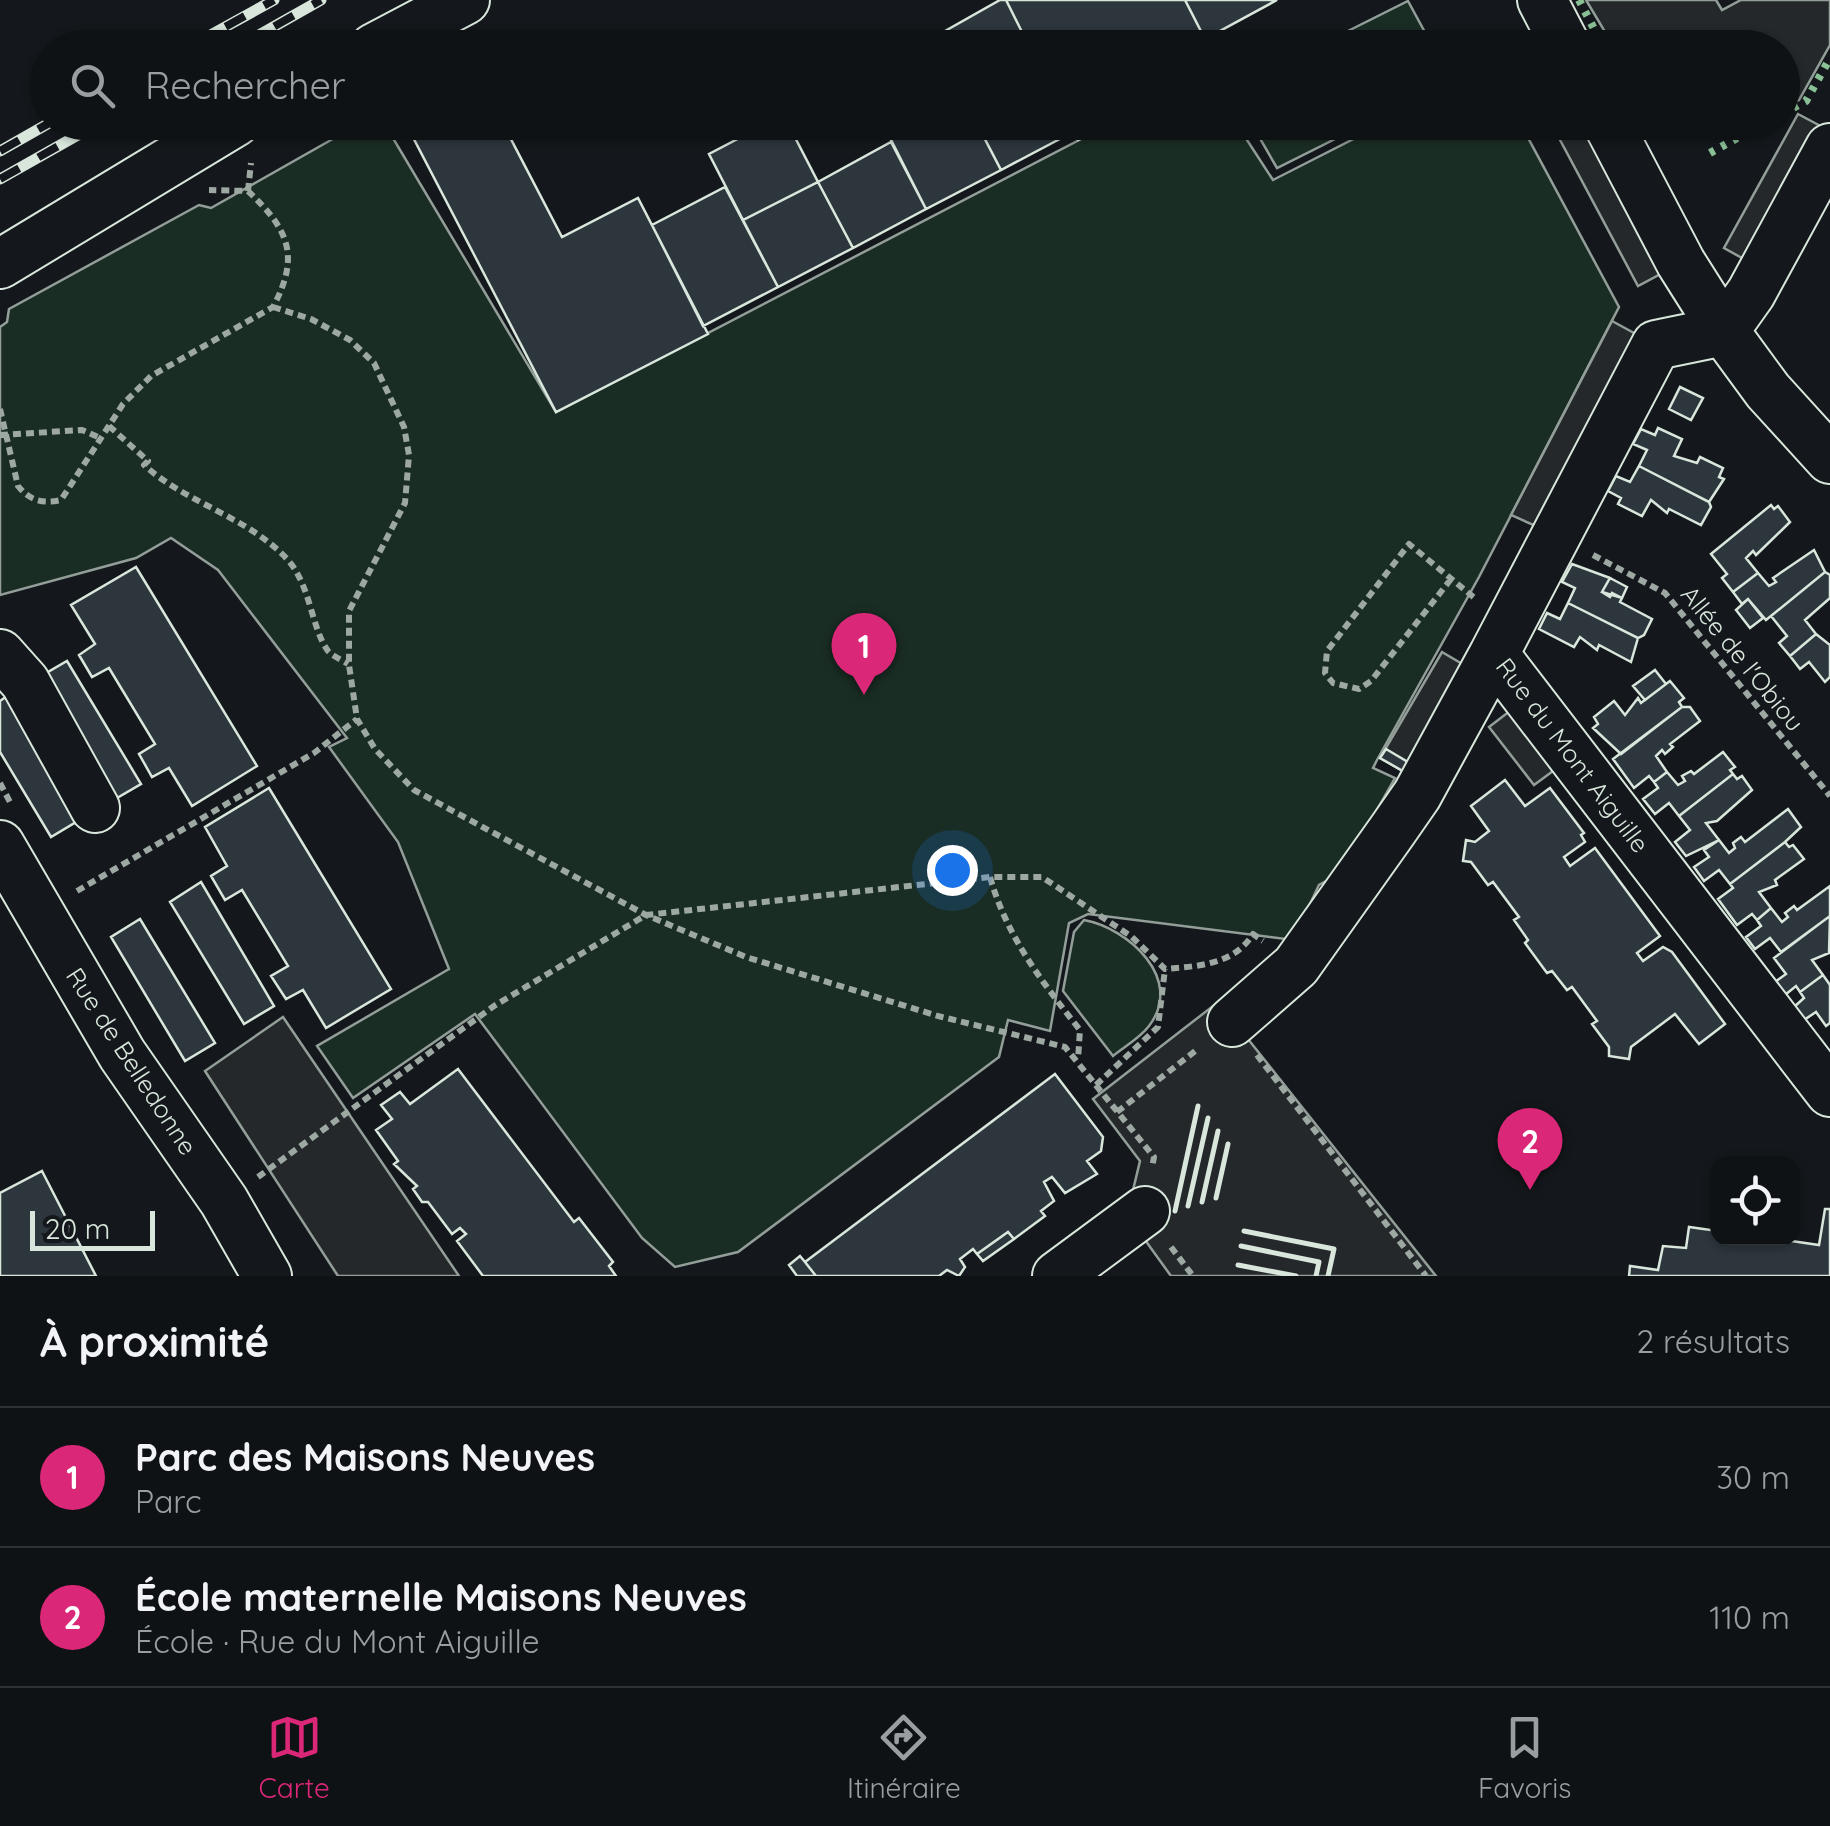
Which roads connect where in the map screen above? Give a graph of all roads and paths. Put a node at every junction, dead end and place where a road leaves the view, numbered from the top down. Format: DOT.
graph roads {
  1 [pos="465,0"];
  2 [pos="1542,0"];
  3 [pos="408,30"];
  4 [pos="1558,30"];
  5 [pos="205,140"];
  6 [pos="1616,140"];
  7 [pos="1830,148"];
  8 [pos="201,192"];
  9 [pos="0,264"];
  10 [pos="273,307"];
  11 [pos="1724,330"];
  12 [pos="0,409"];
  13 [pos="108,426"];
  14 [pos="4,434"];
  15 [pos="100,438"];
  16 [pos="1830,459"];
  17 [pos="1556,535"];
  18 [pos="1451,578"];
  19 [pos="1501,640"];
  20 [pos="0,654"];
  21 [pos="349,665"];
  22 [pos="357,719"];
  23 [pos="1830,796"];
  24 [pos="95,808"];
  25 [pos="0,845"];
  26 [pos="990,877"];
  27 [pos="39,915"];
  28 [pos="646,915"];
  29 [pos="1244,948"];
  30 [pos="1165,969"];
  31 [pos="1232,1022"];
  32 [pos="1078,1062"];
  33 [pos="1096,1085"];
  34 [pos="1830,1092"];
  35 [pos="1118,1112"];
  36 [pos="224,1202"];
  37 [pos="1144,1211"];
  38 [pos="267,1276"];
  39 [pos="1057,1276"];
  40 [pos="1426,1276"];
  1 -- 3 [label="street"];
  2 -- 4 [label="street"];
  5 -- 9 [label="street"];
  6 -- 11 [label="street"];
  7 -- 11 [label="street"];
  8 -- 10 [label="path"];
  10 -- 13 [label="path"];
  10 -- 21 [label="path"];
  11 -- 16 [label="street"];
  11 -- 17 [label="street, Rue du Mont Aiguille"];
  12 -- 14 [label="path"];
  13 -- 15 [label="path"];
  13 -- 21 [label="path"];
  14 -- 15 [label="path"];
  14 -- 15 [label="path"];
  17 -- 19 [label="street, Rue du Mont Aiguille"];
  17 -- 23 [label="path, Allée de l'Obiou"];
  18 -- 18 [label="path"];
  18 -- 19 [label="path"];
  19 -- 31 [label="street"];
  19 -- 34 [label="street, Rue du Mont Aiguille"];
  20 -- 24 [label="street"];
  21 -- 22 [label="path"];
  22 -- 27 [label="path"];
  22 -- 28 [label="path"];
  25 -- 27 [label="street, Rue de Belledonne"];
  26 -- 28 [label="path"];
  26 -- 30 [label="path"];
  26 -- 32 [label="path"];
  27 -- 36 [label="street, Rue de Belledonne"];
  28 -- 32 [label="path"];
  28 -- 36 [label="path"];
  29 -- 30 [label="path"];
  30 -- 33 [label="path"];
  31 -- 35 [label="path"];
  31 -- 40 [label="path"];
  32 -- 33 [label="path"];
  33 -- 35 [label="path"];
  35 -- 37 [label="path"];
  36 -- 38 [label="street, Rue de Belledonne"];
  37 -- 39 [label="street"];
}
